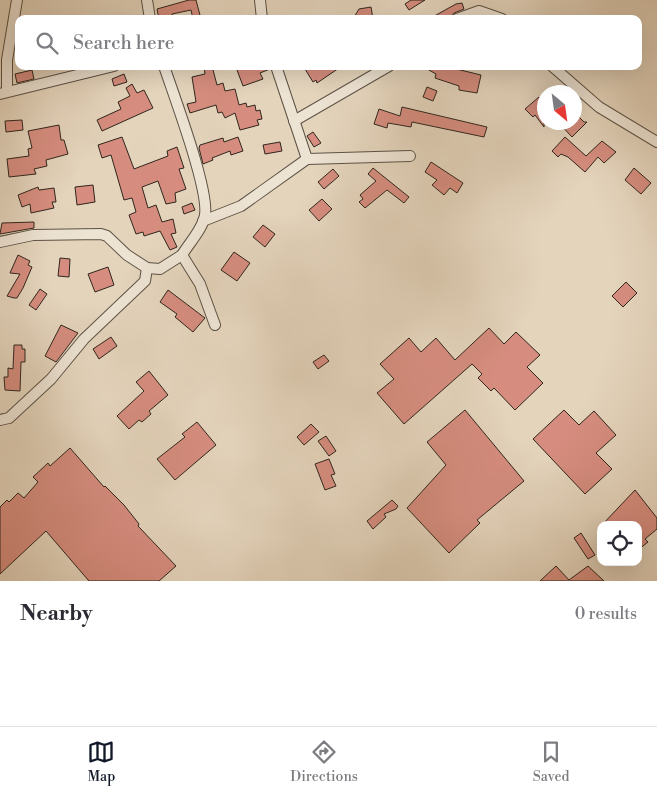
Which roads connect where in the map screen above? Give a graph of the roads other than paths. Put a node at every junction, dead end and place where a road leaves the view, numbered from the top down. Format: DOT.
graph roads {
  1 [pos="17,0"];
  2 [pos="147,0"];
  3 [pos="260,0"];
  4 [pos="149,15"];
  5 [pos="262,15"];
  6 [pos="469,15"];
  7 [pos="491,15"];
  8 [pos="98,70"];
  9 [pos="165,70"];
  10 [pos="277,70"];
  11 [pos="382,70"];
  12 [pos="557,70"];
  13 [pos="3,92"];
  14 [pos="294,121"];
  15 [pos="657,142"];
  16 [pos="410,156"];
  17 [pos="307,159"];
  18 [pos="203,221"];
  19 [pos="0,242"];
  20 [pos="182,255"];
  21 [pos="147,268"];
  22 [pos="215,325"];
  23 [pos="0,420"];
  1 -- 13 [label="street"];
  2 -- 4 [label="street"];
  3 -- 5 [label="street"];
  6 -- 7 [label="street"];
  8 -- 13 [label="street"];
  9 -- 18 [label="street"];
  10 -- 14 [label="street"];
  11 -- 14 [label="street"];
  12 -- 15 [label="street"];
  14 -- 17 [label="street"];
  16 -- 17 [label="street"];
  17 -- 18 [label="street"];
  18 -- 20 [label="street"];
  19 -- 21 [label="street"];
  20 -- 21 [label="street"];
  20 -- 22 [label="street"];
  21 -- 23 [label="street"];
}
